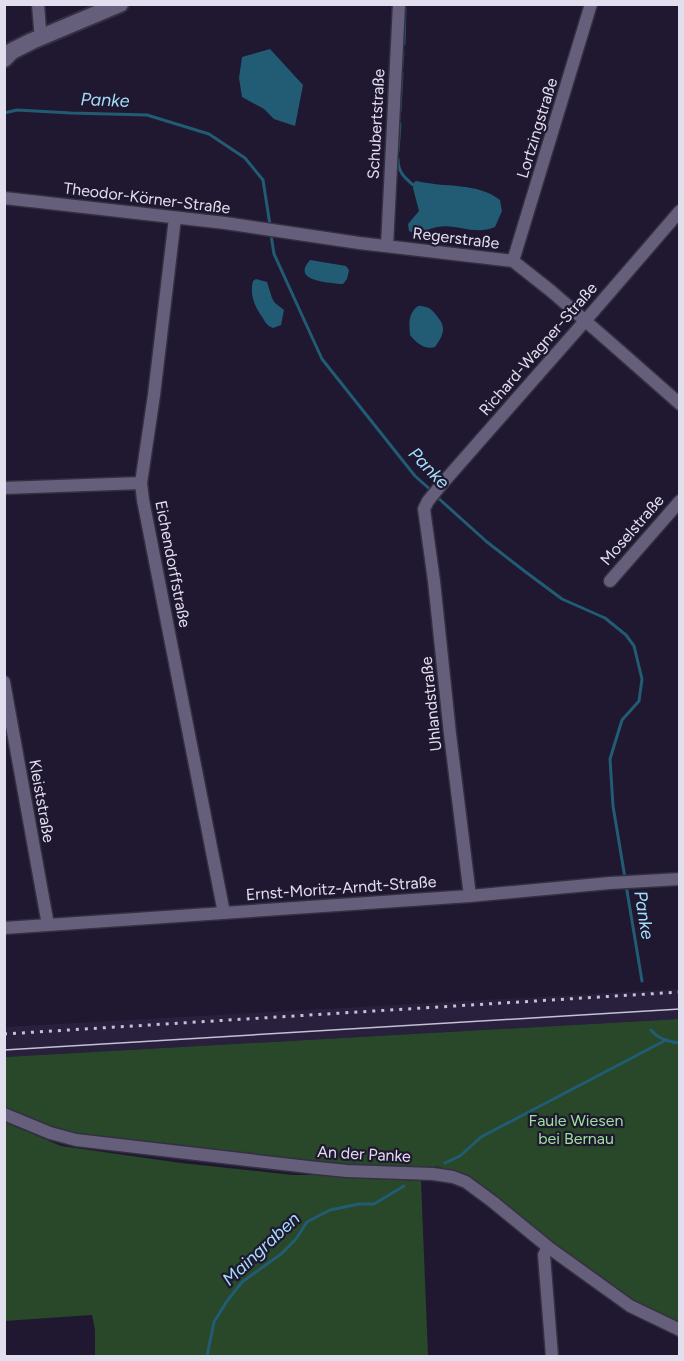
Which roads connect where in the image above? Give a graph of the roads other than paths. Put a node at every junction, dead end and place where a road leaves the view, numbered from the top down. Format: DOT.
graph roads {
  1 [pos="38,4"];
  2 [pos="120,4"];
  3 [pos="399,4"];
  4 [pos="591,4"];
  5 [pos="43,36"];
  6 [pos="4,59"];
  7 [pos="4,198"];
  8 [pos="680,211"];
  9 [pos="175,218"];
  10 [pos="285,232"];
  11 [pos="387,246"];
  12 [pos="513,261"];
  13 [pos="585,321"];
  14 [pos="680,404"];
  15 [pos="141,483"];
  16 [pos="4,488"];
  17 [pos="680,501"];
  18 [pos="426,505"];
  19 [pos="610,581"];
  20 [pos="4,682"];
  21 [pos="680,879"];
  22 [pos="470,896"];
  23 [pos="224,913"];
  24 [pos="48,925"];
  25 [pos="4,928"];
  26 [pos="4,1114"];
  27 [pos="548,1247"];
  28 [pos="680,1330"];
  29 [pos="552,1356"];
  1 -- 5 [label="street"];
  2 -- 5 [label="main road"];
  3 -- 11 [label="street, Schubertstraße"];
  4 -- 12 [label="street, Lortzingstraße"];
  5 -- 6 [label="main road"];
  7 -- 9 [label="street, Theodor-Körner-Straße"];
  8 -- 13 [label="street, Richard-Wagner-Straße"];
  9 -- 10 [label="street, Theodor-Körner-Straße"];
  9 -- 15 [label="street, Eichendorffstraße"];
  10 -- 11 [label="street, Regerstraße"];
  11 -- 12 [label="street, Regerstraße"];
  12 -- 13 [label="street, Regerstraße"];
  13 -- 14 [label="street, Regerstraße"];
  13 -- 18 [label="street, Richard-Wagner-Straße"];
  15 -- 16 [label="street"];
  15 -- 23 [label="street, Eichendorffstraße"];
  17 -- 19 [label="street, Moselstraße"];
  18 -- 22 [label="street, Uhlandstraße"];
  20 -- 24 [label="street, Kleiststraße"];
  21 -- 22 [label="street, Ernst-Moritz-Arndt-Straße"];
  22 -- 23 [label="street, Ernst-Moritz-Arndt-Straße"];
  23 -- 24 [label="street, Ernst-Moritz-Arndt-Straße"];
  24 -- 25 [label="street, Ernst-Moritz-Arndt-Straße"];
  26 -- 27 [label="street, An der Panke"];
  27 -- 28 [label="street, An der Panke"];
  27 -- 29 [label="street"];
}
